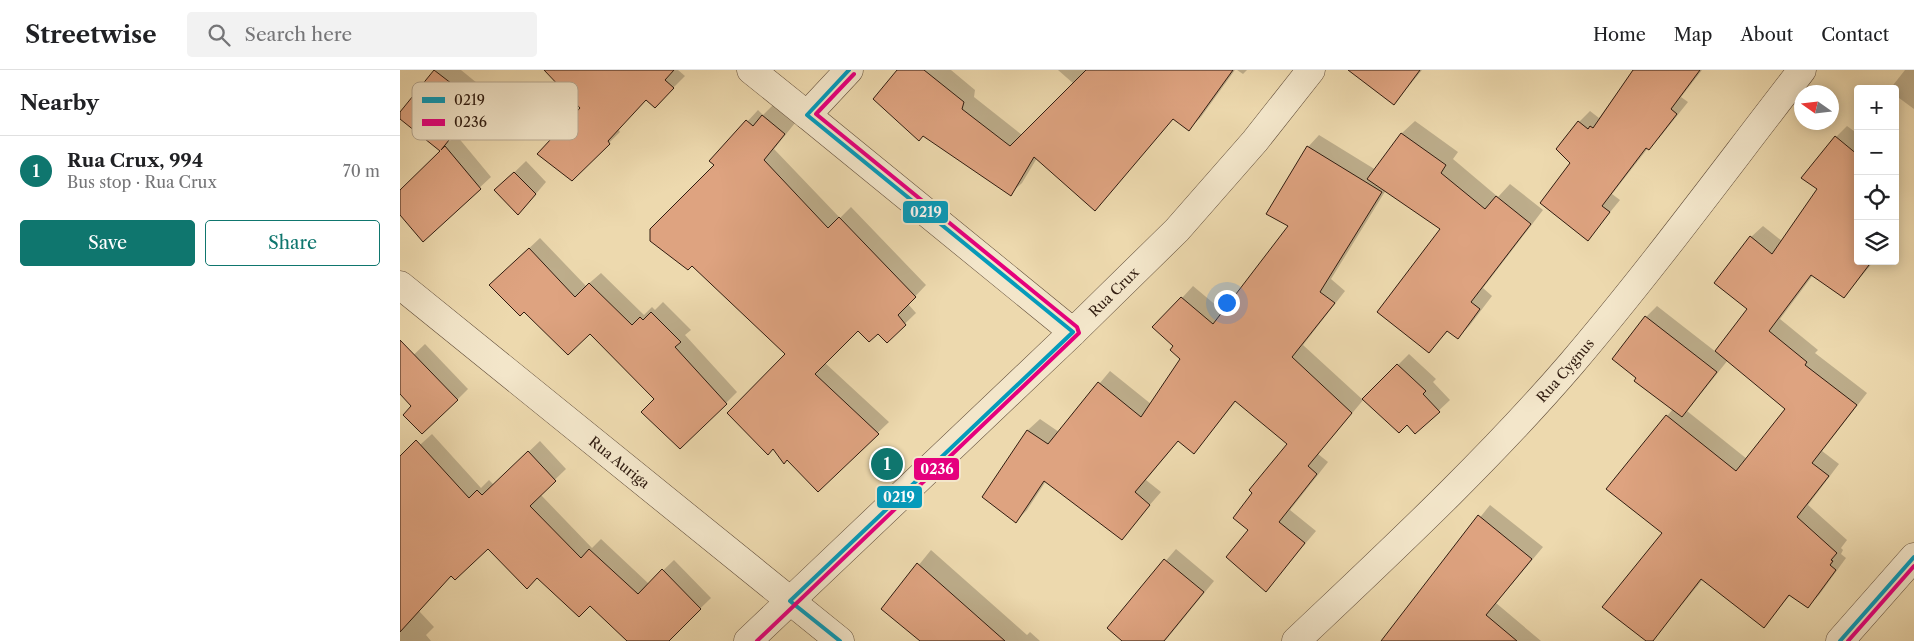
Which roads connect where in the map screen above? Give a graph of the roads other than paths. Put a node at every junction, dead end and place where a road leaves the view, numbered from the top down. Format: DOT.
graph roads {
  1 [pos="751,70"];
  2 [pos="849,70"];
  3 [pos="1311,70"];
  4 [pos="1802,70"];
  5 [pos="806,115"];
  6 [pos="400,285"];
  7 [pos="1073,332"];
  8 [pos="1914,557"];
  9 [pos="790,601"];
  10 [pos="748,641"];
  11 [pos="840,641"];
  12 [pos="1296,641"];
  13 [pos="1840,641"];
  1 -- 5 [label="street"];
  2 -- 5 [label="street"];
  3 -- 7 [label="street, Rua Crux"];
  4 -- 12 [label="street, Rua Cygnus"];
  5 -- 7 [label="street"];
  6 -- 9 [label="street, Rua Auriga"];
  7 -- 9 [label="street, Rua Crux"];
  8 -- 13 [label="street"];
  9 -- 10 [label="street, Rua Crux"];
  9 -- 11 [label="street, Rua Auriga"];
}
